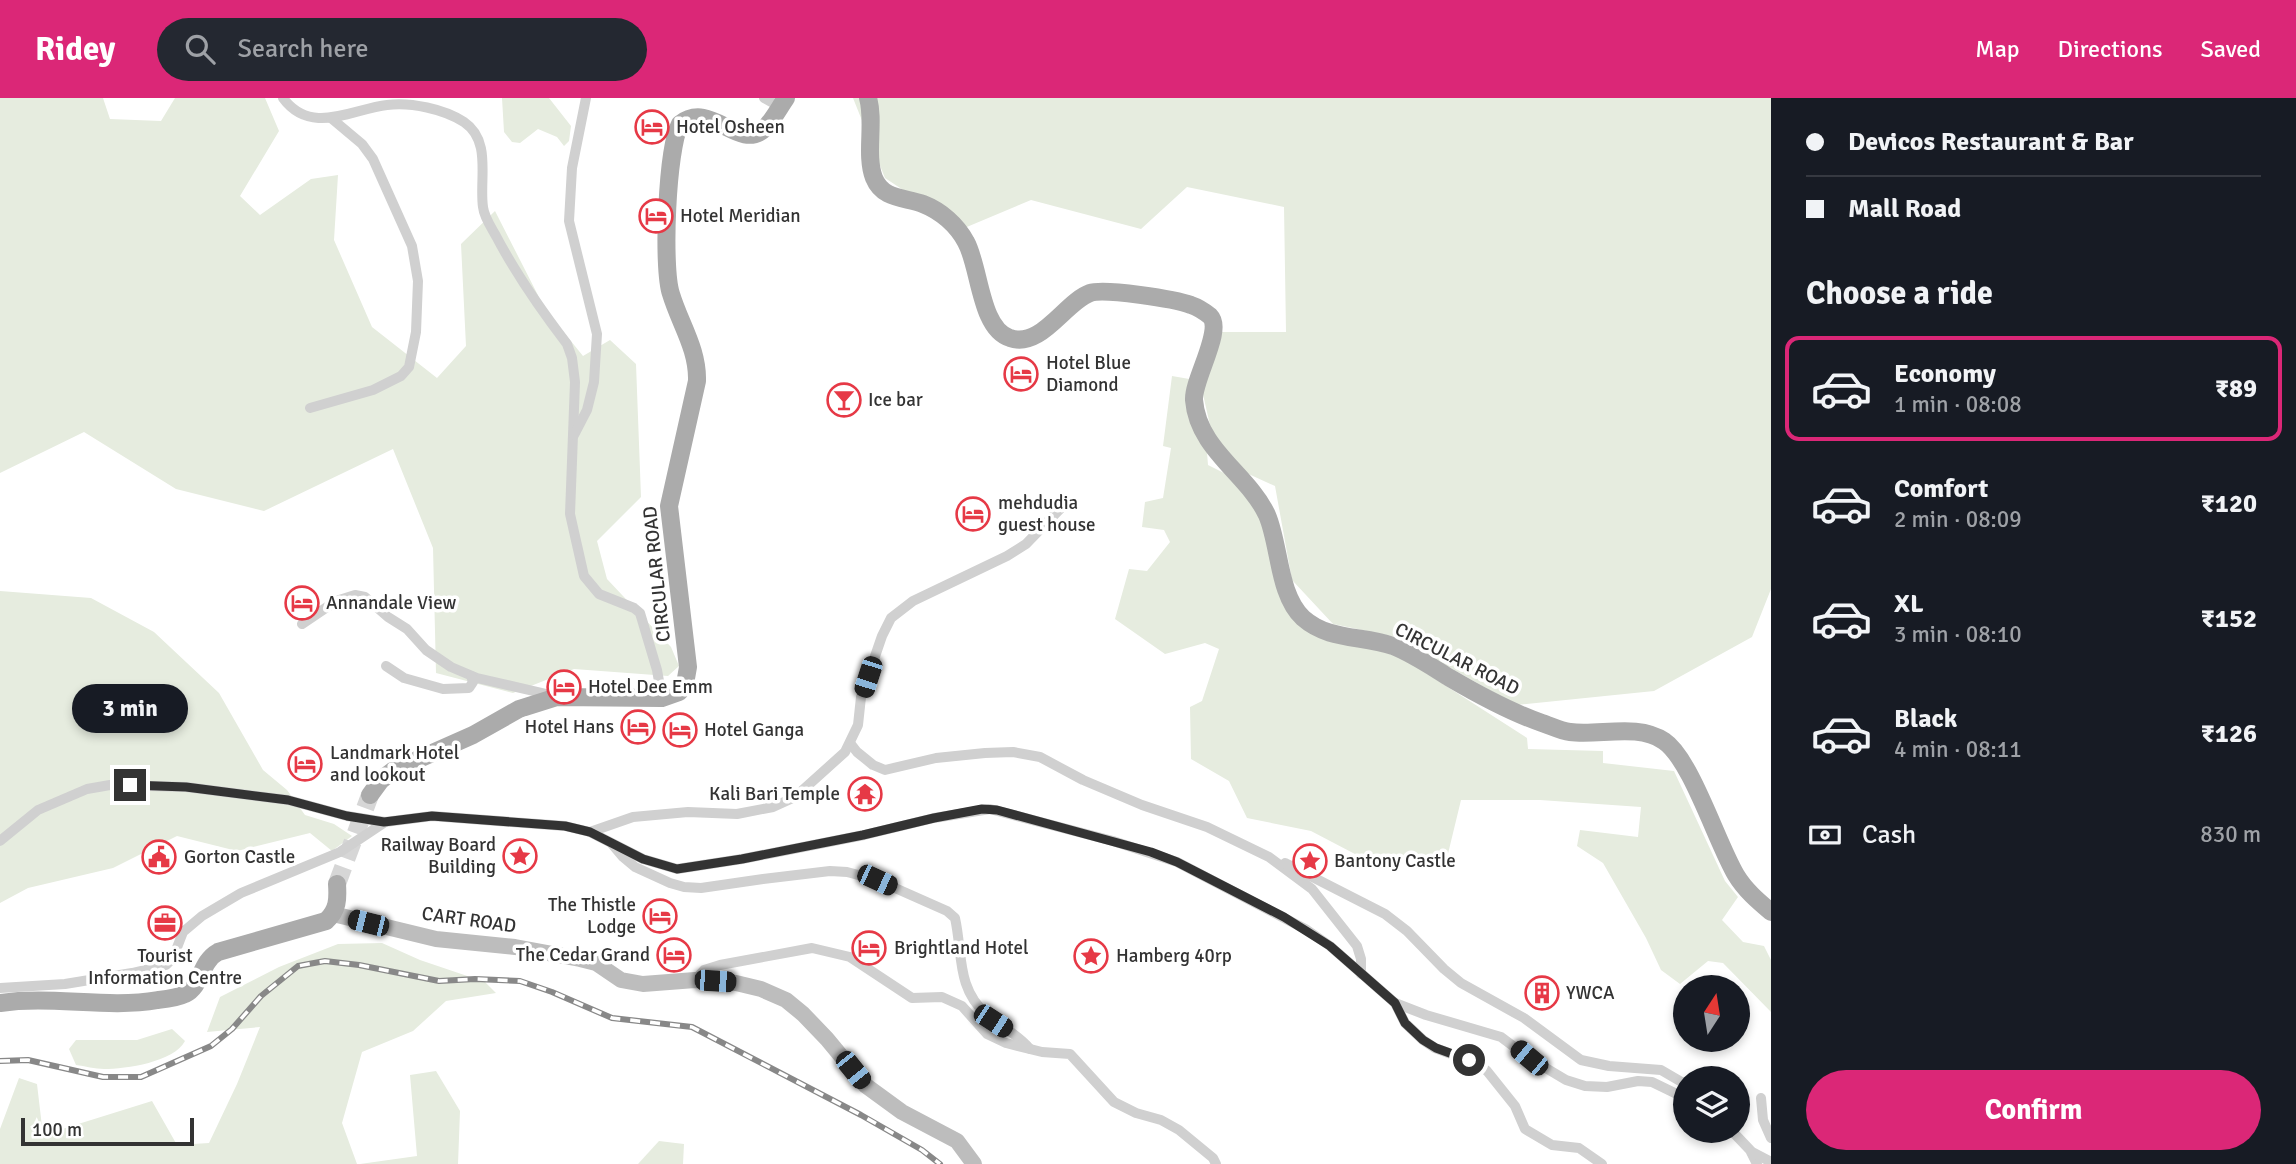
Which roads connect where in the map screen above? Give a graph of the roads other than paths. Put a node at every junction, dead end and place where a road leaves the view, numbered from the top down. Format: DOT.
graph roads {
  1 [pos="283,98"];
  2 [pos="586,98"];
  3 [pos="868,98"];
  4 [pos="776,101"];
  5 [pos="331,118"];
  6 [pos="310,408"];
  7 [pos="572,441"];
  8 [pos="1062,507"];
  9 [pos="302,624"];
  10 [pos="386,666"];
  11 [pos="471,676"];
  12 [pos="557,697"];
  13 [pos="662,698"];
  14 [pos="850,743"];
  15 [pos="370,795"];
  16 [pos="384,822"];
  17 [pos="590,832"];
  18 [pos="0,841"];
  19 [pos="611,841"];
  20 [pos="1269,858"];
  21 [pos="337,884"];
  22 [pos="1771,912"];
  23 [pos="333,914"];
  24 [pos="1361,974"];
  25 [pos="695,980"];
  26 [pos="0,988"];
  27 [pos="0,1003"];
  28 [pos="1395,1003"];
  29 [pos="1030,1049"];
  30 [pos="1673,1077"];
  31 [pos="1673,1092"];
  32 [pos="1761,1098"];
  33 [pos="1771,1138"];
  34 [pos="1743,1143"];
  35 [pos="1750,1150"];
  36 [pos="1771,1161"];
  37 [pos="974,1164"];
  38 [pos="1216,1164"];
  39 [pos="1602,1164"];
  40 [pos="1758,1164"];
  1 -- 5 [label="street"];
  2 -- 7 [label="street"];
  3 -- 22 [label="main road, CIRCULAR ROAD"];
  4 -- 13 [label="main road, CIRCULAR ROAD"];
  5 -- 6 [label="street"];
  5 -- 7 [label="street"];
  7 -- 13 [label="street"];
  8 -- 14 [label="street"];
  9 -- 11 [label="street"];
  10 -- 11 [label="street"];
  11 -- 12 [label="street"];
  12 -- 13 [label="main road"];
  12 -- 15 [label="main road"];
  14 -- 17 [label="street"];
  14 -- 20 [label="street"];
  16 -- 17 [label="street"];
  16 -- 18 [label="street"];
  16 -- 26 [label="street"];
  17 -- 19 [label="street"];
  19 -- 24 [label="street"];
  19 -- 29 [label="street"];
  20 -- 24 [label="street"];
  20 -- 30 [label="street"];
  21 -- 23 [label="main road"];
  23 -- 25 [label="main road, CART ROAD"];
  23 -- 27 [label="main road"];
  24 -- 28 [label="street"];
  25 -- 29 [label="street"];
  25 -- 37 [label="main road, CART ROAD"];
  28 -- 31 [label="street"];
  28 -- 39 [label="street"];
  29 -- 38 [label="street"];
  32 -- 33 [label="street"];
  34 -- 35 [label="street"];
  35 -- 36 [label="street"];
  35 -- 40 [label="street"];
}
